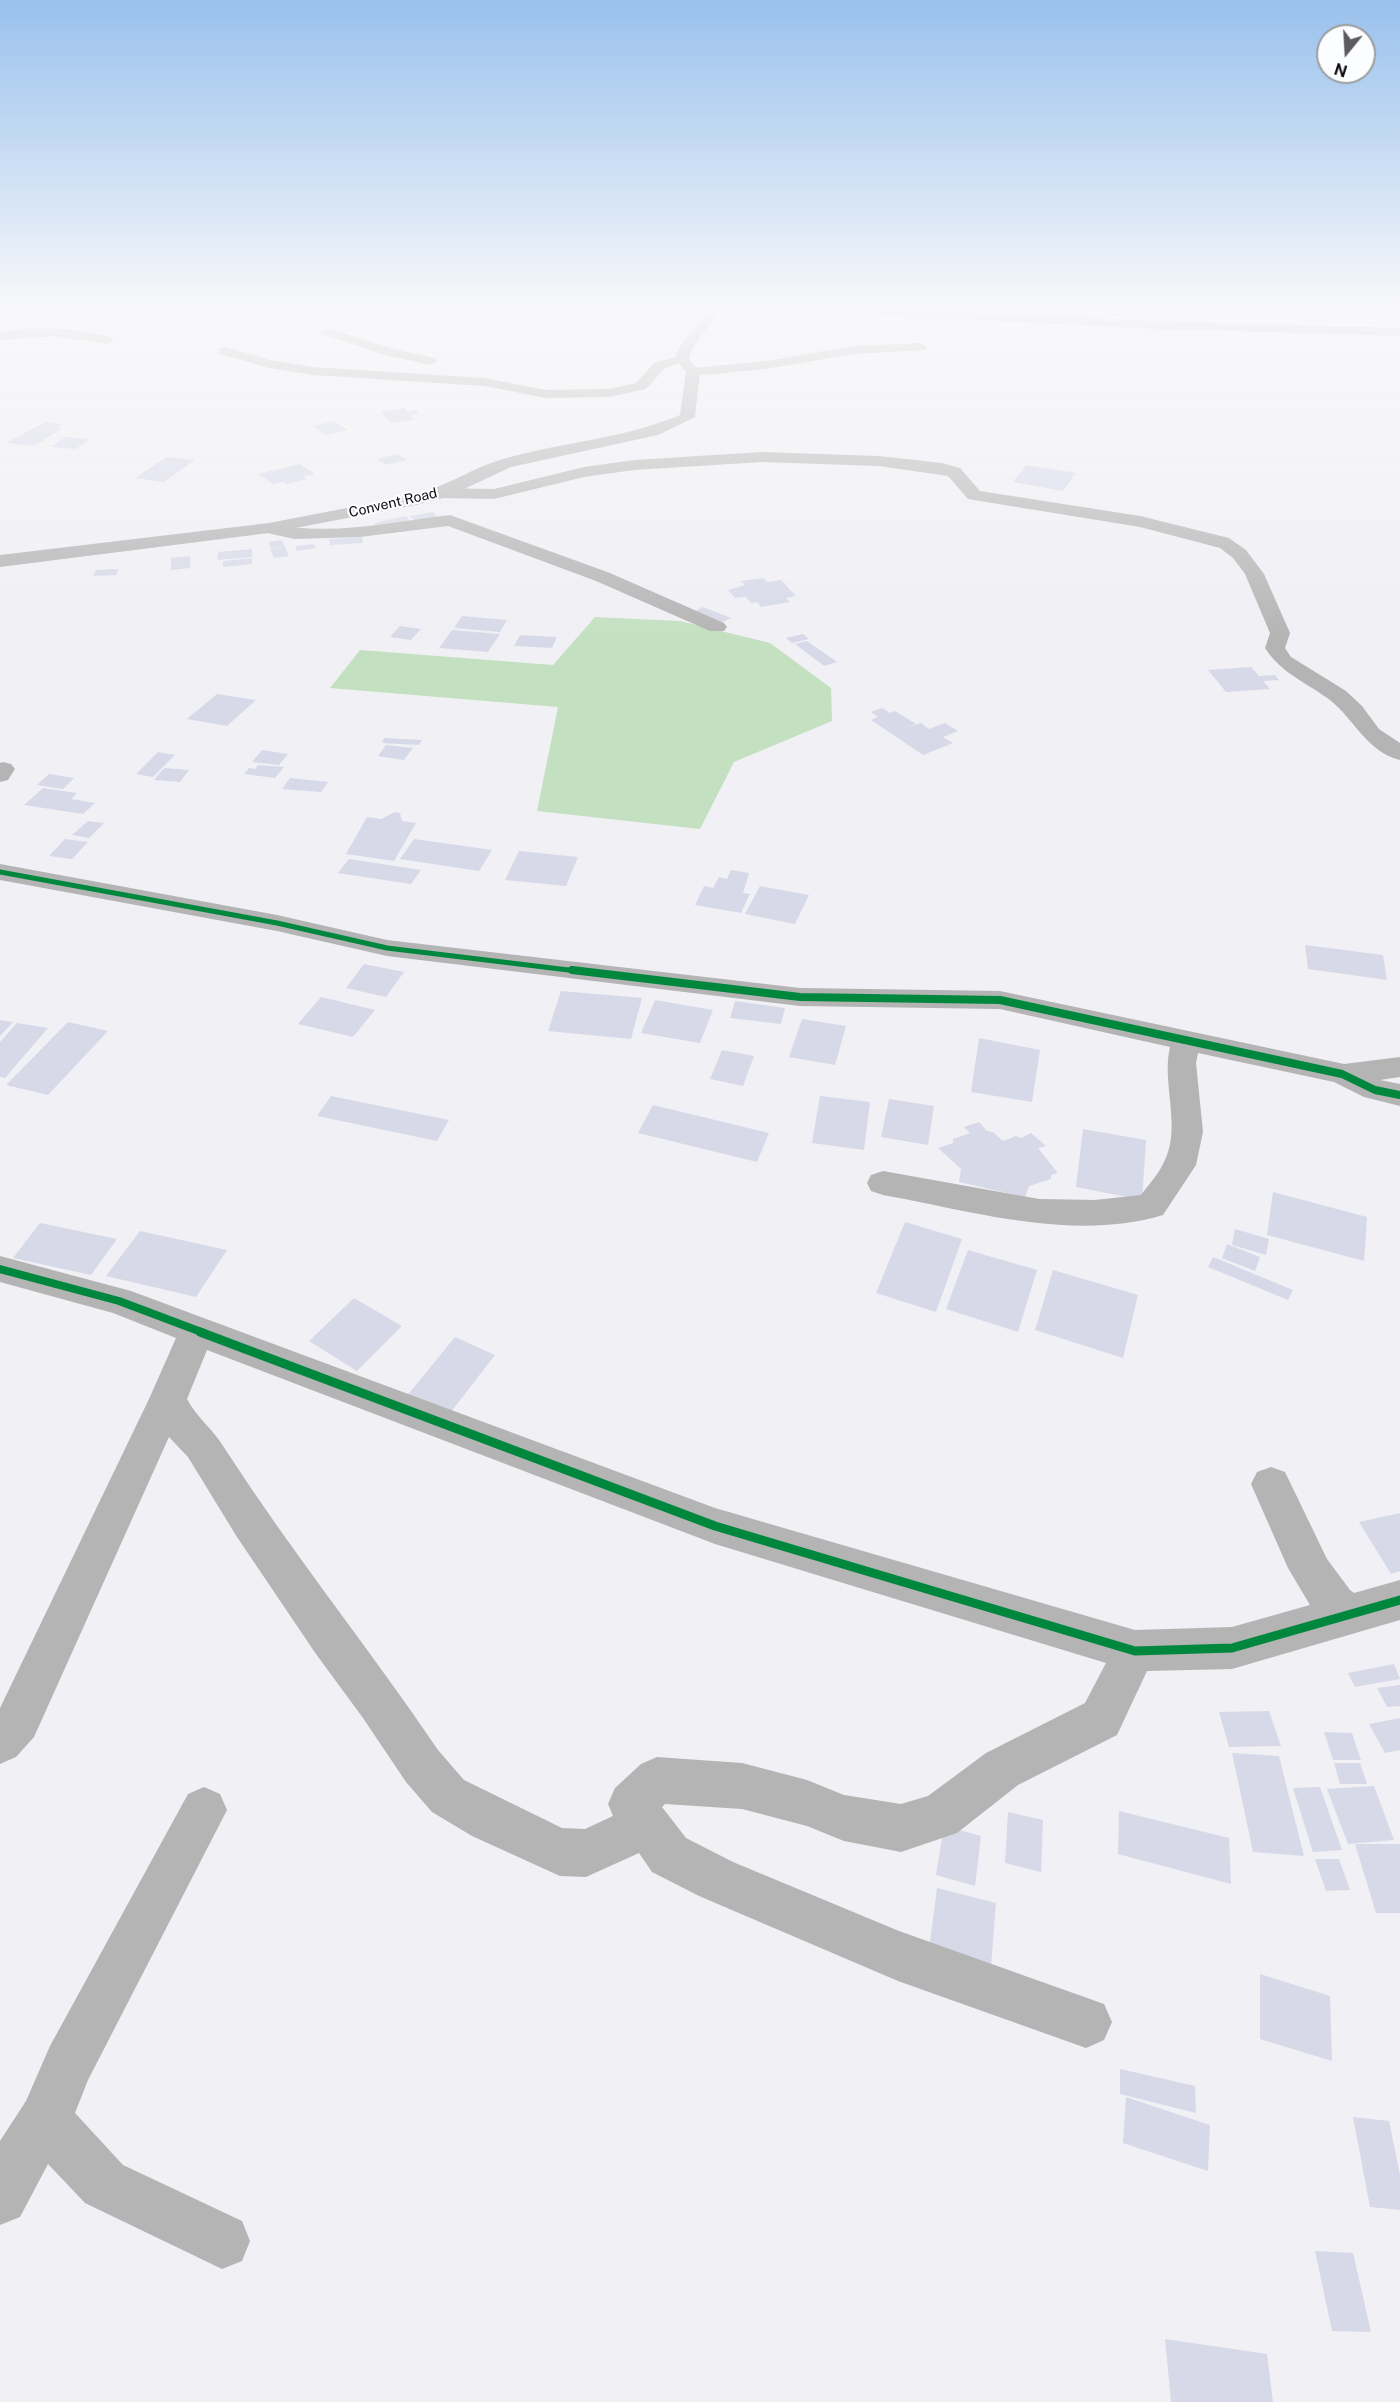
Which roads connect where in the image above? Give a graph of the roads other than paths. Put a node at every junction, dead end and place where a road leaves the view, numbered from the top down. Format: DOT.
graph roads {
  1 [pos="687,417"];
  2 [pos="441,493"];
  3 [pos="269,528"];
  4 [pos="0,561"];
  5 [pos="717,627"];
  6 [pos="1400,753"];
  7 [pos="0,872"];
  8 [pos="1187,1039"];
  9 [pos="1400,1067"];
  10 [pos="1342,1074"];
  11 [pos="1400,1095"];
  12 [pos="883,1183"];
  13 [pos="0,1269"];
  14 [pos="197,1331"];
  15 [pos="168,1399"];
  16 [pos="1271,1484"];
  17 [pos="1400,1600"];
  18 [pos="1349,1615"];
  19 [pos="1135,1651"];
  20 [pos="0,1741"];
  21 [pos="204,1810"];
  22 [pos="647,1825"];
  23 [pos="1086,2022"];
  24 [pos="45,2120"];
  25 [pos="0,2197"];
  26 [pos="222,2241"];
  1 -- 2 [label="main road, Convent Road"];
  2 -- 3 [label="main road, Convent Road"];
  2 -- 6 [label="street"];
  3 -- 4 [label="main road, Convent Road"];
  3 -- 5 [label="street"];
  7 -- 8 [label="street"];
  8 -- 10 [label="street"];
  8 -- 12 [label="street"];
  9 -- 10 [label="street"];
  10 -- 11 [label="street"];
  13 -- 14 [label="street"];
  14 -- 15 [label="street"];
  14 -- 19 [label="street"];
  15 -- 20 [label="street"];
  15 -- 22 [label="street"];
  16 -- 18 [label="street"];
  17 -- 18 [label="street"];
  18 -- 19 [label="street"];
  19 -- 22 [label="street"];
  21 -- 24 [label="street"];
  22 -- 23 [label="street"];
  24 -- 25 [label="street"];
  24 -- 26 [label="street"];
}
